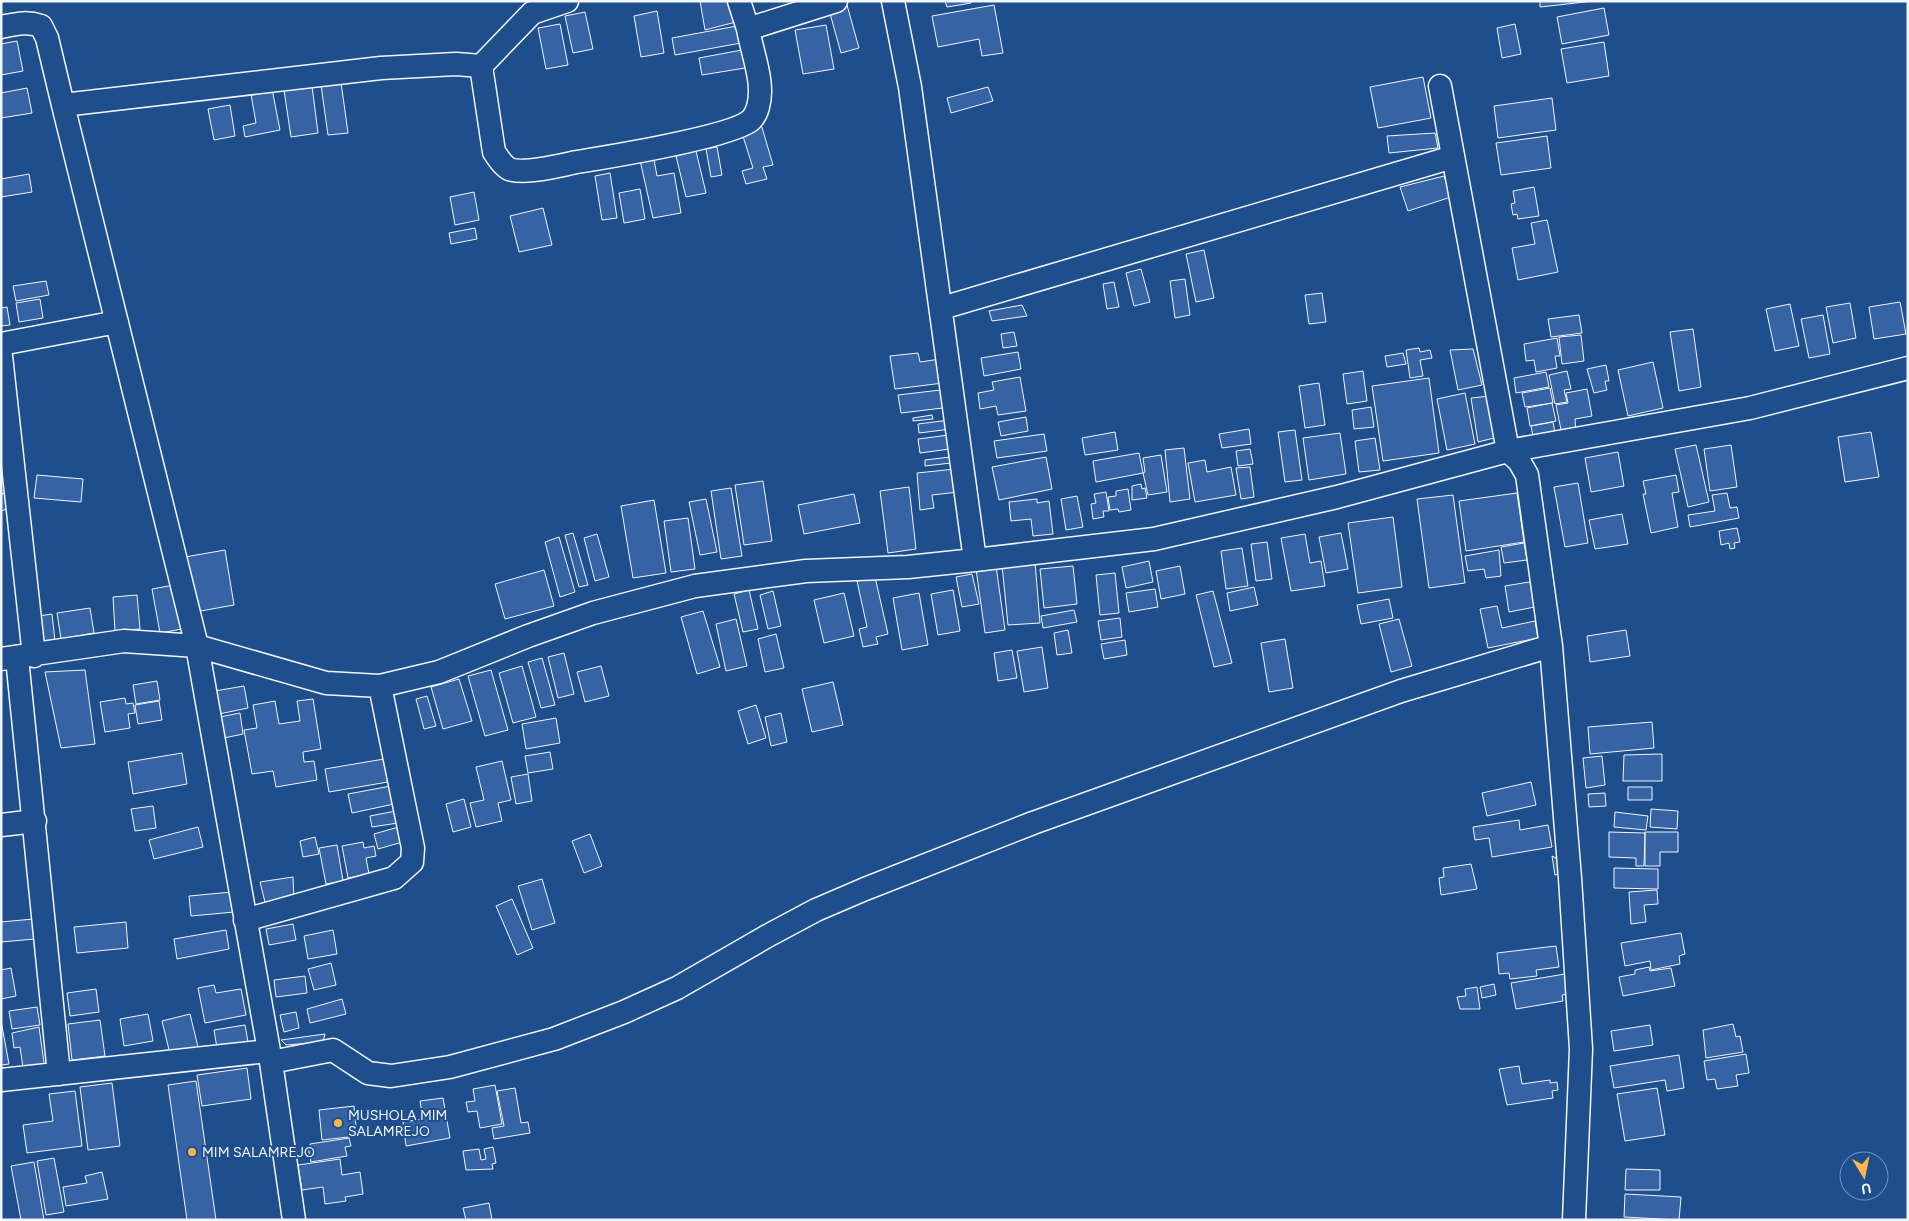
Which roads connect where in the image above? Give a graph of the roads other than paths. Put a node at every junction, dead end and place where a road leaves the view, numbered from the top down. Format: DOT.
graph roads {
  1 [pos="567,1"];
  2 [pos="739,1"];
  3 [pos="836,1"];
  4 [pos="893,1"];
  5 [pos="1,27"];
  6 [pos="748,29"];
  7 [pos="481,66"];
  8 [pos="1440,86"];
  9 [pos="63,105"];
  10 [pos="1453,157"];
  11 [pos="942,308"];
  12 [pos="117,322"];
  13 [pos="1,344"];
  14 [pos="1,356"];
  15 [pos="1908,368"];
  16 [pos="1508,451"];
  17 [pos="975,560"];
  18 [pos="197,646"];
  19 [pos="1551,646"];
  20 [pos="17,657"];
  21 [pos="380,686"];
  22 [pos="35,821"];
  23 [pos="1,825"];
  24 [pos="245,920"];
  25 [pos="269,1056"];
  26 [pos="59,1074"];
  27 [pos="1,1080"];
  28 [pos="294,1220"];
  29 [pos="1574,1220"];
  1 -- 7 [label="street"];
  2 -- 6 [label="street"];
  3 -- 6 [label="street"];
  4 -- 11 [label="street"];
  5 -- 9 [label="street"];
  6 -- 7 [label="street"];
  7 -- 9 [label="street"];
  8 -- 10 [label="street"];
  9 -- 12 [label="street"];
  10 -- 11 [label="street"];
  10 -- 16 [label="street"];
  11 -- 17 [label="street"];
  12 -- 13 [label="street"];
  12 -- 18 [label="street"];
  14 -- 20 [label="street"];
  15 -- 16 [label="street"];
  16 -- 17 [label="street"];
  16 -- 19 [label="street"];
  17 -- 21 [label="street"];
  18 -- 20 [label="street"];
  18 -- 21 [label="street"];
  18 -- 24 [label="street"];
  19 -- 25 [label="street"];
  19 -- 29 [label="street"];
  20 -- 22 [label="street"];
  21 -- 24 [label="street"];
  22 -- 23 [label="street"];
  22 -- 26 [label="street"];
  24 -- 25 [label="street"];
  25 -- 26 [label="street"];
  25 -- 28 [label="street"];
  26 -- 27 [label="street"];
}
